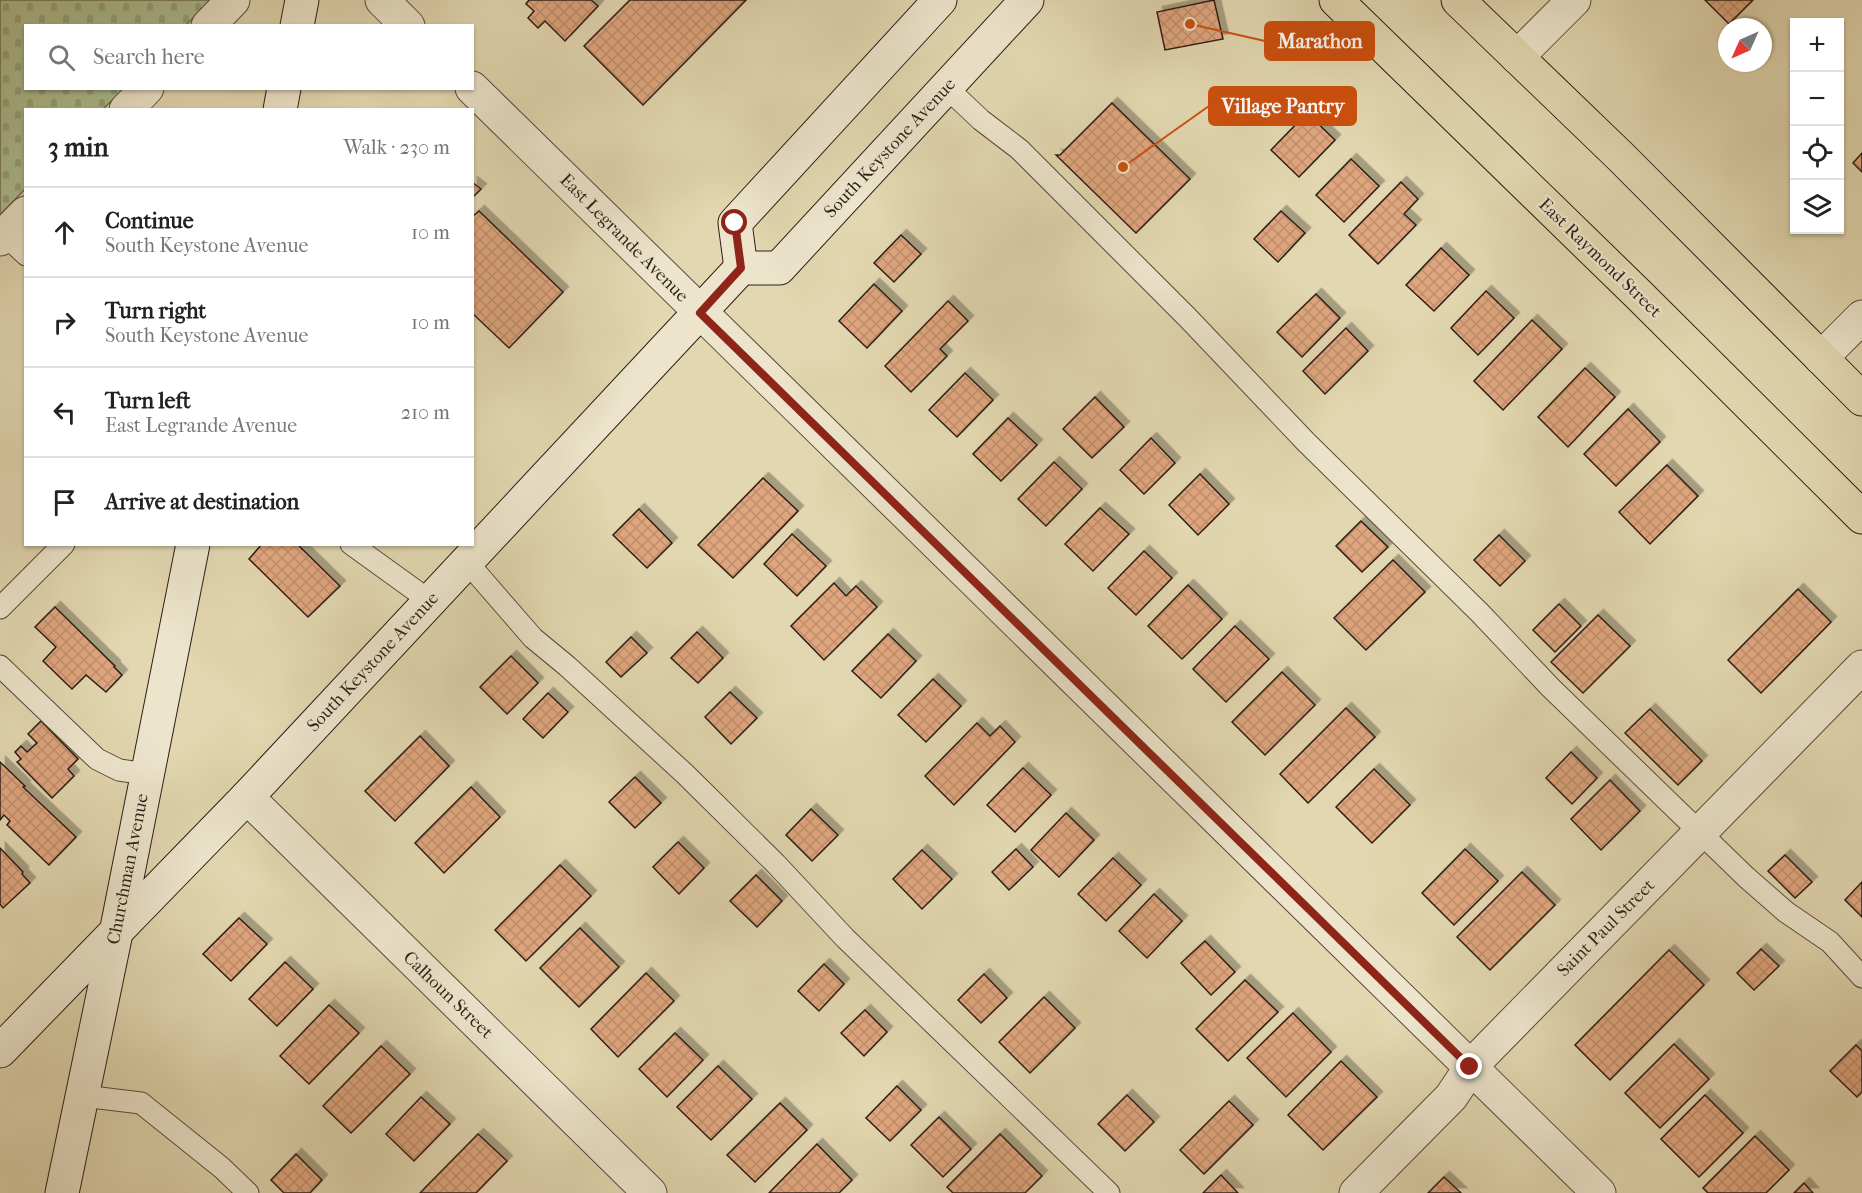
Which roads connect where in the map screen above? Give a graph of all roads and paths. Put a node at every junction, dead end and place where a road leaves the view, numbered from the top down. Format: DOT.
graph roads {
  1 [pos="233,0"];
  2 [pos="302,0"];
  3 [pos="382,0"];
  4 [pos="940,0"];
  5 [pos="1026,0"];
  6 [pos="1336,0"];
  7 [pos="1458,0"];
  8 [pos="1574,0"];
  9 [pos="210,24"];
  10 [pos="297,24"];
  11 [pos="406,24"];
  12 [pos="1517,57"];
  13 [pos="946,87"];
  14 [pos="145,90"];
  15 [pos="284,90"];
  16 [pos="474,90"];
  17 [pos="128,108"];
  18 [pos="280,108"];
  19 [pos="741,268"];
  20 [pos="700,313"];
  21 [pos="1862,317"];
  22 [pos="1821,358"];
  23 [pos="1862,399"];
  24 [pos="1862,517"];
  25 [pos="62,546"];
  26 [pos="193,546"];
  27 [pos="354,546"];
  28 [pos="467,562"];
  29 [pos="430,601"];
  30 [pos="0,608"];
  31 [pos="0,666"];
  32 [pos="1862,667"];
  33 [pos="147,774"];
  34 [pos="246,797"];
  35 [pos="1700,832"];
  36 [pos="116,933"];
  37 [pos="1862,977"];
  38 [pos="0,1051"];
  39 [pos="1470,1067"];
  40 [pos="82,1096"];
  41 [pos="62,1193"];
  42 [pos="248,1193"];
  43 [pos="650,1193"];
  44 [pos="1109,1193"];
  45 [pos="1356,1193"];
  46 [pos="1599,1193"];
  1 -- 9 [label="street"];
  2 -- 10 [label="street"];
  3 -- 11 [label="street"];
  4 -- 19 [label="street"];
  5 -- 13 [label="street, South Keystone Avenue"];
  6 -- 24 [label="main road, East Raymond Street"];
  7 -- 12 [label="main road"];
  8 -- 12 [label="street"];
  12 -- 22 [label="main road"];
  13 -- 19 [label="street, South Keystone Avenue"];
  13 -- 35 [label="lane"];
  14 -- 17 [label="street"];
  15 -- 18 [label="street"];
  16 -- 20 [label="street, East Legrande Avenue"];
  19 -- 20 [label="street, South Keystone Avenue"];
  20 -- 28 [label="street, South Keystone Avenue"];
  20 -- 39 [label="street, East Legrande Avenue"];
  21 -- 22 [label="street"];
  22 -- 23 [label="main road"];
  25 -- 30 [label="lane"];
  26 -- 33 [label="street, Churchman Avenue"];
  27 -- 29 [label="lane"];
  28 -- 29 [label="street, South Keystone Avenue"];
  28 -- 44 [label="lane"];
  29 -- 34 [label="street, South Keystone Avenue"];
  31 -- 33 [label="lane"];
  32 -- 35 [label="street, Saint Paul Street"];
  33 -- 36 [label="street, Churchman Avenue"];
  34 -- 36 [label="street, South Keystone Avenue"];
  34 -- 43 [label="street, Calhoun Street"];
  35 -- 37 [label="lane"];
  35 -- 39 [label="street, Saint Paul Street"];
  36 -- 38 [label="street, South Keystone Avenue"];
  36 -- 40 [label="street, Churchman Avenue"];
  39 -- 45 [label="street, Saint Paul Street"];
  39 -- 46 [label="street, East Legrande Avenue"];
  40 -- 41 [label="street, Churchman Avenue"];
  40 -- 42 [label="lane"];
}
